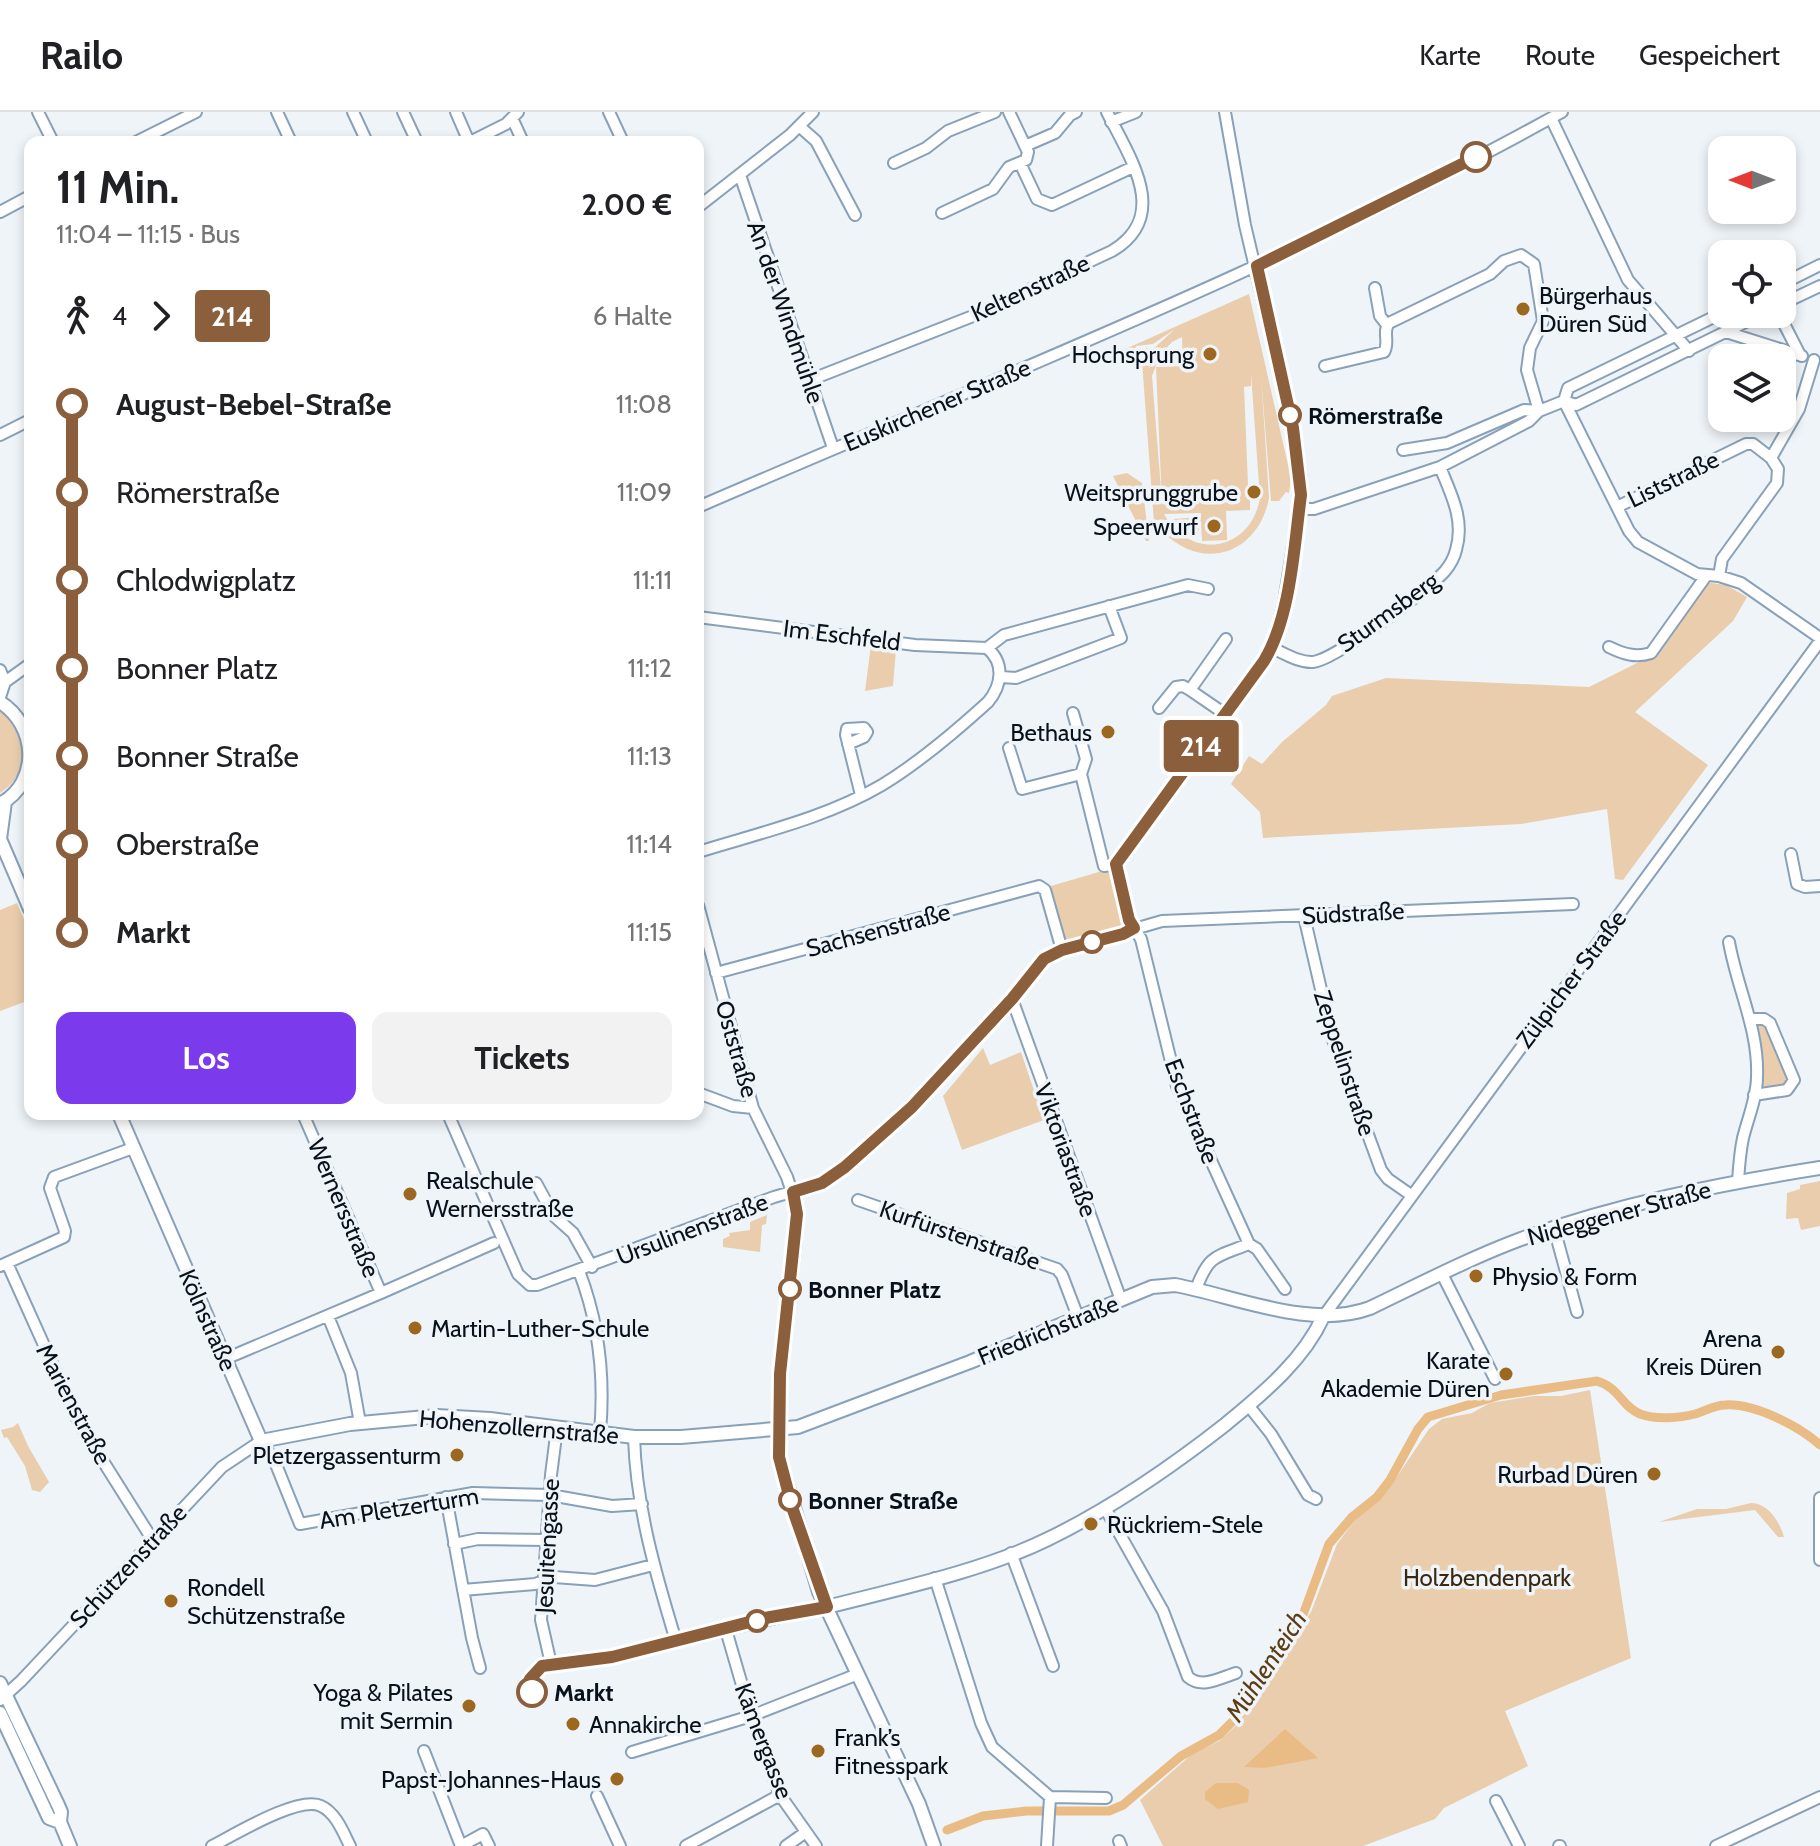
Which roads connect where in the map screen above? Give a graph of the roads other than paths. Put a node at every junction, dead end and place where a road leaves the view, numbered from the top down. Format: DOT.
graph roads {
  1 [pos="38,112"];
  2 [pos="196,112"];
  3 [pos="277,112"];
  4 [pos="353,112"];
  5 [pos="403,112"];
  6 [pos="456,112"];
  7 [pos="609,112"];
  8 [pos="813,112"];
  9 [pos="995,112"];
  10 [pos="1009,112"];
  11 [pos="1076,112"];
  12 [pos="1136,112"];
  13 [pos="1225,112"];
  14 [pos="1562,112"];
  15 [pos="514,114"];
  16 [pos="1109,117"];
  17 [pos="1551,118"];
  18 [pos="799,126"];
  19 [pos="50,136"];
  20 [pos="148,136"];
  21 [pos="288,136"];
  22 [pos="364,136"];
  23 [pos="414,136"];
  24 [pos="466,136"];
  25 [pos="481,136"];
  26 [pos="521,136"];
  27 [pos="620,136"];
  28 [pos="1025,146"];
  29 [pos="894,163"];
  30 [pos="1020,163"];
  31 [pos="1133,167"];
  32 [pos="740,175"];
  33 [pos="24,199"];
  34 [pos="704,202"];
  35 [pos="1,209"];
  36 [pos="942,213"];
  37 [pos="855,215"];
  38 [pos="1820,265"];
  39 [pos="1257,266"];
  40 [pos="1796,277"];
  41 [pos="1820,286"];
  42 [pos="1375,288"];
  43 [pos="1796,297"];
  44 [pos="1708,320"];
  45 [pos="1387,325"];
  46 [pos="1734,328"];
  47 [pos="1786,328"];
  48 [pos="1726,332"];
  49 [pos="1677,336"];
  50 [pos="1689,351"];
  51 [pos="1802,356"];
  52 [pos="1817,361"];
  53 [pos="1325,366"];
  54 [pos="810,380"];
  55 [pos="1564,401"];
  56 [pos="1539,411"];
  57 [pos="24,423"];
  58 [pos="0,435"];
  59 [pos="833,448"];
  60 [pos="1403,450"];
  61 [pos="1771,458"];
  62 [pos="1440,467"];
  63 [pos="704,504"];
  64 [pos="1617,507"];
  65 [pos="1299,509"];
  66 [pos="1706,576"];
  67 [pos="1719,576"];
  68 [pos="1208,589"];
  69 [pos="1109,606"];
  70 [pos="704,618"];
  71 [pos="1226,639"];
  72 [pos="1820,640"];
  73 [pos="1609,647"];
  74 [pos="987,648"];
  75 [pos="1272,648"];
  76 [pos="24,668"];
  77 [pos="0,670"];
  78 [pos="1001,677"];
  79 [pos="5,682"];
  80 [pos="1190,690"];
  81 [pos="0,700"];
  82 [pos="1159,708"];
  83 [pos="1073,713"];
  84 [pos="1225,714"];
  85 [pos="24,719"];
  86 [pos="848,744"];
  87 [pos="1009,748"];
  88 [pos="1081,774"];
  89 [pos="24,780"];
  90 [pos="861,795"];
  91 [pos="2,803"];
  92 [pos="0,839"];
  93 [pos="704,850"];
  94 [pos="1791,854"];
  95 [pos="1116,864"];
  96 [pos="1820,886"];
  97 [pos="24,895"];
  98 [pos="1573,904"];
  99 [pos="1304,916"];
  100 [pos="704,928"];
  101 [pos="1134,928"];
  102 [pos="1729,942"];
  103 [pos="1062,950"];
  104 [pos="716,973"];
  105 [pos="1012,999"];
  106 [pos="1750,1019"];
  107 [pos="704,1095"];
  108 [pos="1754,1095"];
  109 [pos="753,1108"];
  110 [pos="121,1120"];
  111 [pos="306,1120"];
  112 [pos="451,1120"];
  113 [pos="133,1148"];
  114 [pos="1820,1168"];
  115 [pos="1738,1181"];
  116 [pos="536,1183"];
  117 [pos="793,1192"];
  118 [pos="1411,1195"];
  119 [pos="858,1200"];
  120 [pos="1554,1228"];
  121 [pos="494,1243"];
  122 [pos="1249,1244"];
  123 [pos="3,1265"];
  124 [pos="592,1267"];
  125 [pos="579,1271"];
  126 [pos="1442,1274"];
  127 [pos="1196,1289"];
  128 [pos="1285,1289"];
  129 [pos="381,1293"];
  130 [pos="1121,1300"];
  131 [pos="1577,1312"];
  132 [pos="328,1316"];
  133 [pos="1078,1317"];
  134 [pos="1323,1317"];
  135 [pos="225,1359"];
  136 [pos="1495,1379"];
  137 [pos="1248,1405"];
  138 [pos="360,1423"];
  139 [pos="557,1428"];
  140 [pos="779,1430"];
  141 [pos="600,1432"];
  142 [pos="634,1437"];
  143 [pos="261,1441"];
  144 [pos="550,1495"];
  145 [pos="446,1497"];
  146 [pos="1820,1498"];
  147 [pos="1316,1499"];
  148 [pos="642,1504"];
  149 [pos="1105,1508"];
  150 [pos="300,1524"];
  151 [pos="152,1539"];
  152 [pos="547,1540"];
  153 [pos="454,1544"];
  154 [pos="1011,1553"];
  155 [pos="1820,1560"];
  156 [pos="653,1565"];
  157 [pos="935,1578"];
  158 [pos="543,1581"];
  159 [pos="463,1590"];
  160 [pos="827,1607"];
  161 [pos="726,1630"];
  162 [pos="676,1641"];
  163 [pos="1053,1666"];
  164 [pos="480,1668"];
  165 [pos="1236,1673"];
  166 [pos="858,1674"];
  167 [pos="2,1693"];
  168 [pos="0,1713"];
  169 [pos="751,1716"];
  170 [pos="424,1751"];
  171 [pos="632,1752"];
  172 [pos="38,1778"];
  173 [pos="780,1795"];
  174 [pos="597,1796"];
  175 [pos="1820,1797"];
  176 [pos="1106,1798"];
  177 [pos="1496,1801"];
  178 [pos="1049,1804"];
  179 [pos="806,1832"];
  180 [pos="929,1844"];
  181 [pos="70,1846"];
  182 [pos="212,1846"];
  183 [pos="350,1846"];
  184 [pos="461,1846"];
  185 [pos="489,1846"];
  186 [pos="620,1846"];
  187 [pos="686,1846"];
  188 [pos="786,1846"];
  189 [pos="816,1846"];
  190 [pos="1047,1846"];
  191 [pos="1519,1846"];
  192 [pos="1716,1846"];
  1 -- 19 [label="street"];
  2 -- 20 [label="street"];
  3 -- 21 [label="street"];
  4 -- 22 [label="street"];
  5 -- 23 [label="street"];
  6 -- 24 [label="street"];
  7 -- 27 [label="street"];
  8 -- 18 [label="street"];
  9 -- 29 [label="street"];
  10 -- 28 [label="street"];
  11 -- 28 [label="street"];
  12 -- 16 [label="street, Keltenstraße"];
  13 -- 39 [label="street"];
  14 -- 17 [label="street, Euskirchener Straße"];
  15 -- 25 [label="street"];
  15 -- 26 [label="street"];
  16 -- 31 [label="street, Keltenstraße"];
  17 -- 39 [label="street, Euskirchener Straße"];
  17 -- 49 [label="street"];
  18 -- 32 [label="street"];
  18 -- 37 [label="street"];
  28 -- 30 [label="street"];
  30 -- 31 [label="street"];
  30 -- 36 [label="street"];
  31 -- 54 [label="street, Keltenstraße"];
  32 -- 34 [label="street"];
  32 -- 54 [label="street, An der Windmühle"];
  33 -- 35 [label="street"];
  38 -- 40 [label="street"];
  39 -- 59 [label="street, Euskirchener Straße"];
  39 -- 65 [label="street"];
  41 -- 43 [label="street"];
  42 -- 45 [label="street"];
  44 -- 49 [label="street"];
  45 -- 53 [label="street"];
  45 -- 56 [label="street"];
  46 -- 48 [label="street"];
  47 -- 51 [label="street"];
  48 -- 50 [label="street"];
  48 -- 51 [label="street"];
  49 -- 50 [label="street"];
  49 -- 55 [label="street"];
  50 -- 55 [label="street"];
  51 -- 52 [label="street"];
  52 -- 61 [label="street"];
  54 -- 59 [label="street, An der Windmühle"];
  55 -- 56 [label="street"];
  55 -- 64 [label="street"];
  56 -- 60 [label="street"];
  56 -- 62 [label="street"];
  57 -- 58 [label="street"];
  59 -- 63 [label="street, Euskirchener Straße"];
  61 -- 64 [label="street, Liststraße"];
  61 -- 67 [label="street"];
  62 -- 65 [label="street"];
  62 -- 75 [label="street, Sturmsberg"];
  64 -- 66 [label="street"];
  65 -- 75 [label="street"];
  66 -- 67 [label="street"];
  66 -- 73 [label="street"];
  67 -- 72 [label="street"];
  68 -- 69 [label="street, Im Eschfeld"];
  69 -- 74 [label="street, Im Eschfeld"];
  69 -- 78 [label="street"];
  70 -- 74 [label="street, Im Eschfeld"];
  71 -- 80 [label="street"];
  72 -- 118 [label="street, Zülpicher Straße"];
  74 -- 78 [label="street"];
  75 -- 84 [label="street"];
  76 -- 79 [label="street"];
  77 -- 79 [label="street"];
  78 -- 90 [label="street"];
  79 -- 81 [label="street"];
  80 -- 82 [label="street"];
  80 -- 84 [label="street"];
  81 -- 85 [label="main road"];
  83 -- 88 [label="street"];
  84 -- 95 [label="street"];
  86 -- 90 [label="street"];
  87 -- 88 [label="street"];
  88 -- 95 [label="street"];
  89 -- 91 [label="main road"];
  90 -- 93 [label="street"];
  91 -- 92 [label="main road"];
  92 -- 97 [label="main road"];
  94 -- 96 [label="street"];
  95 -- 101 [label="street, Eschstraße"];
  98 -- 99 [label="street, Südstraße"];
  99 -- 101 [label="street, Südstraße"];
  99 -- 118 [label="street, Zeppelinstraße"];
  100 -- 104 [label="street, Oststraße"];
  101 -- 103 [label="street, Südstraße"];
  101 -- 122 [label="street, Eschstraße"];
  102 -- 106 [label="street, Nideggener Straße"];
  103 -- 104 [label="street, Sachsenstraße"];
  103 -- 105 [label="street, Ursulinenstraße"];
  104 -- 109 [label="street, Oststraße"];
  105 -- 117 [label="street, Ursulinenstraße"];
  105 -- 130 [label="street, Viktoriastraße"];
  106 -- 108 [label="street, Nideggener Straße"];
  106 -- 108 [label="street"];
  107 -- 109 [label="street"];
  108 -- 115 [label="street, Nideggener Straße"];
  109 -- 117 [label="street, Oststraße"];
  110 -- 113 [label="main road, Kölnstraße"];
  111 -- 129 [label="street, Wernersstraße"];
  112 -- 125 [label="street, Ursulinenstraße"];
  113 -- 123 [label="street"];
  113 -- 135 [label="main road, Kölnstraße"];
  114 -- 115 [label="main road, Nideggener Straße"];
  115 -- 120 [label="main road, Nideggener Straße"];
  116 -- 124 [label="street, Ursulinenstraße"];
  117 -- 124 [label="street, Ursulinenstraße"];
  117 -- 140 [label="street"];
  118 -- 134 [label="street, Zülpicher Straße"];
  119 -- 133 [label="street, Kurfürstenstraße"];
  120 -- 126 [label="main road, Nideggener Straße"];
  120 -- 131 [label="street"];
  121 -- 129 [label="street"];
  122 -- 127 [label="street"];
  122 -- 128 [label="street, Eschstraße"];
  123 -- 151 [label="street, Marienstraße"];
  124 -- 125 [label="street, Ursulinenstraße"];
  125 -- 141 [label="street"];
  126 -- 134 [label="main road, Nideggener Straße"];
  126 -- 136 [label="street"];
  127 -- 130 [label="main road, Friedrichstraße"];
  127 -- 134 [label="main road, Friedrichstraße"];
  129 -- 132 [label="street, Wernersstraße"];
  130 -- 133 [label="main road, Friedrichstraße"];
  132 -- 135 [label="street, Wernersstraße"];
  132 -- 138 [label="street"];
  133 -- 140 [label="main road, Friedrichstraße"];
  134 -- 137 [label="main road"];
  135 -- 143 [label="main road, Kölnstraße"];
  137 -- 147 [label="street"];
  137 -- 149 [label="main road"];
  138 -- 139 [label="main road, Hohenzollernstraße"];
  138 -- 143 [label="main road, Hohenzollernstraße"];
  139 -- 141 [label="main road, Hohenzollernstraße"];
  139 -- 144 [label="street, Jesuitengasse"];
  140 -- 142 [label="main road, Hohenzollernstraße"];
  140 -- 160 [label="main road"];
  141 -- 142 [label="main road, Hohenzollernstraße"];
  142 -- 148 [label="street"];
  143 -- 150 [label="street, Kölnstraße"];
  143 -- 151 [label="street, Schützenstraße"];
  144 -- 145 [label="street, Am Pletzerturm"];
  144 -- 148 [label="street, Am Pletzerturm"];
  144 -- 152 [label="street, Jesuitengasse"];
  145 -- 150 [label="street, Am Pletzerturm"];
  145 -- 153 [label="street"];
  146 -- 155 [label="street"];
  148 -- 156 [label="street"];
  149 -- 154 [label="main road"];
  149 -- 165 [label="street"];
  151 -- 167 [label="street, Schützenstraße"];
  152 -- 153 [label="street"];
  152 -- 158 [label="street, Jesuitengasse"];
  153 -- 159 [label="street"];
  154 -- 157 [label="main road"];
  154 -- 163 [label="street"];
  156 -- 158 [label="street"];
  156 -- 162 [label="street"];
  157 -- 160 [label="main road"];
  157 -- 178 [label="street"];
  158 -- 159 [label="street"];
  158 -- 162 [label="street, Jesuitengasse"];
  159 -- 164 [label="street"];
  160 -- 161 [label="street"];
  160 -- 166 [label="main road"];
  161 -- 162 [label="street"];
  161 -- 169 [label="street, Kämergasse"];
  166 -- 169 [label="street"];
  166 -- 180 [label="main road"];
  167 -- 172 [label="main road"];
  168 -- 172 [label="main road"];
  169 -- 171 [label="street"];
  169 -- 173 [label="street, Kämergasse"];
  170 -- 184 [label="street"];
  172 -- 181 [label="main road"];
  173 -- 179 [label="street, Kämergasse"];
  173 -- 187 [label="street"];
  174 -- 186 [label="street"];
  175 -- 192 [label="street"];
  176 -- 178 [label="street"];
  177 -- 191 [label="street"];
  178 -- 190 [label="street"];
  179 -- 188 [label="street"];
  179 -- 189 [label="street, Kämergasse"];
  182 -- 183 [label="street"];
  184 -- 185 [label="street"];
}
